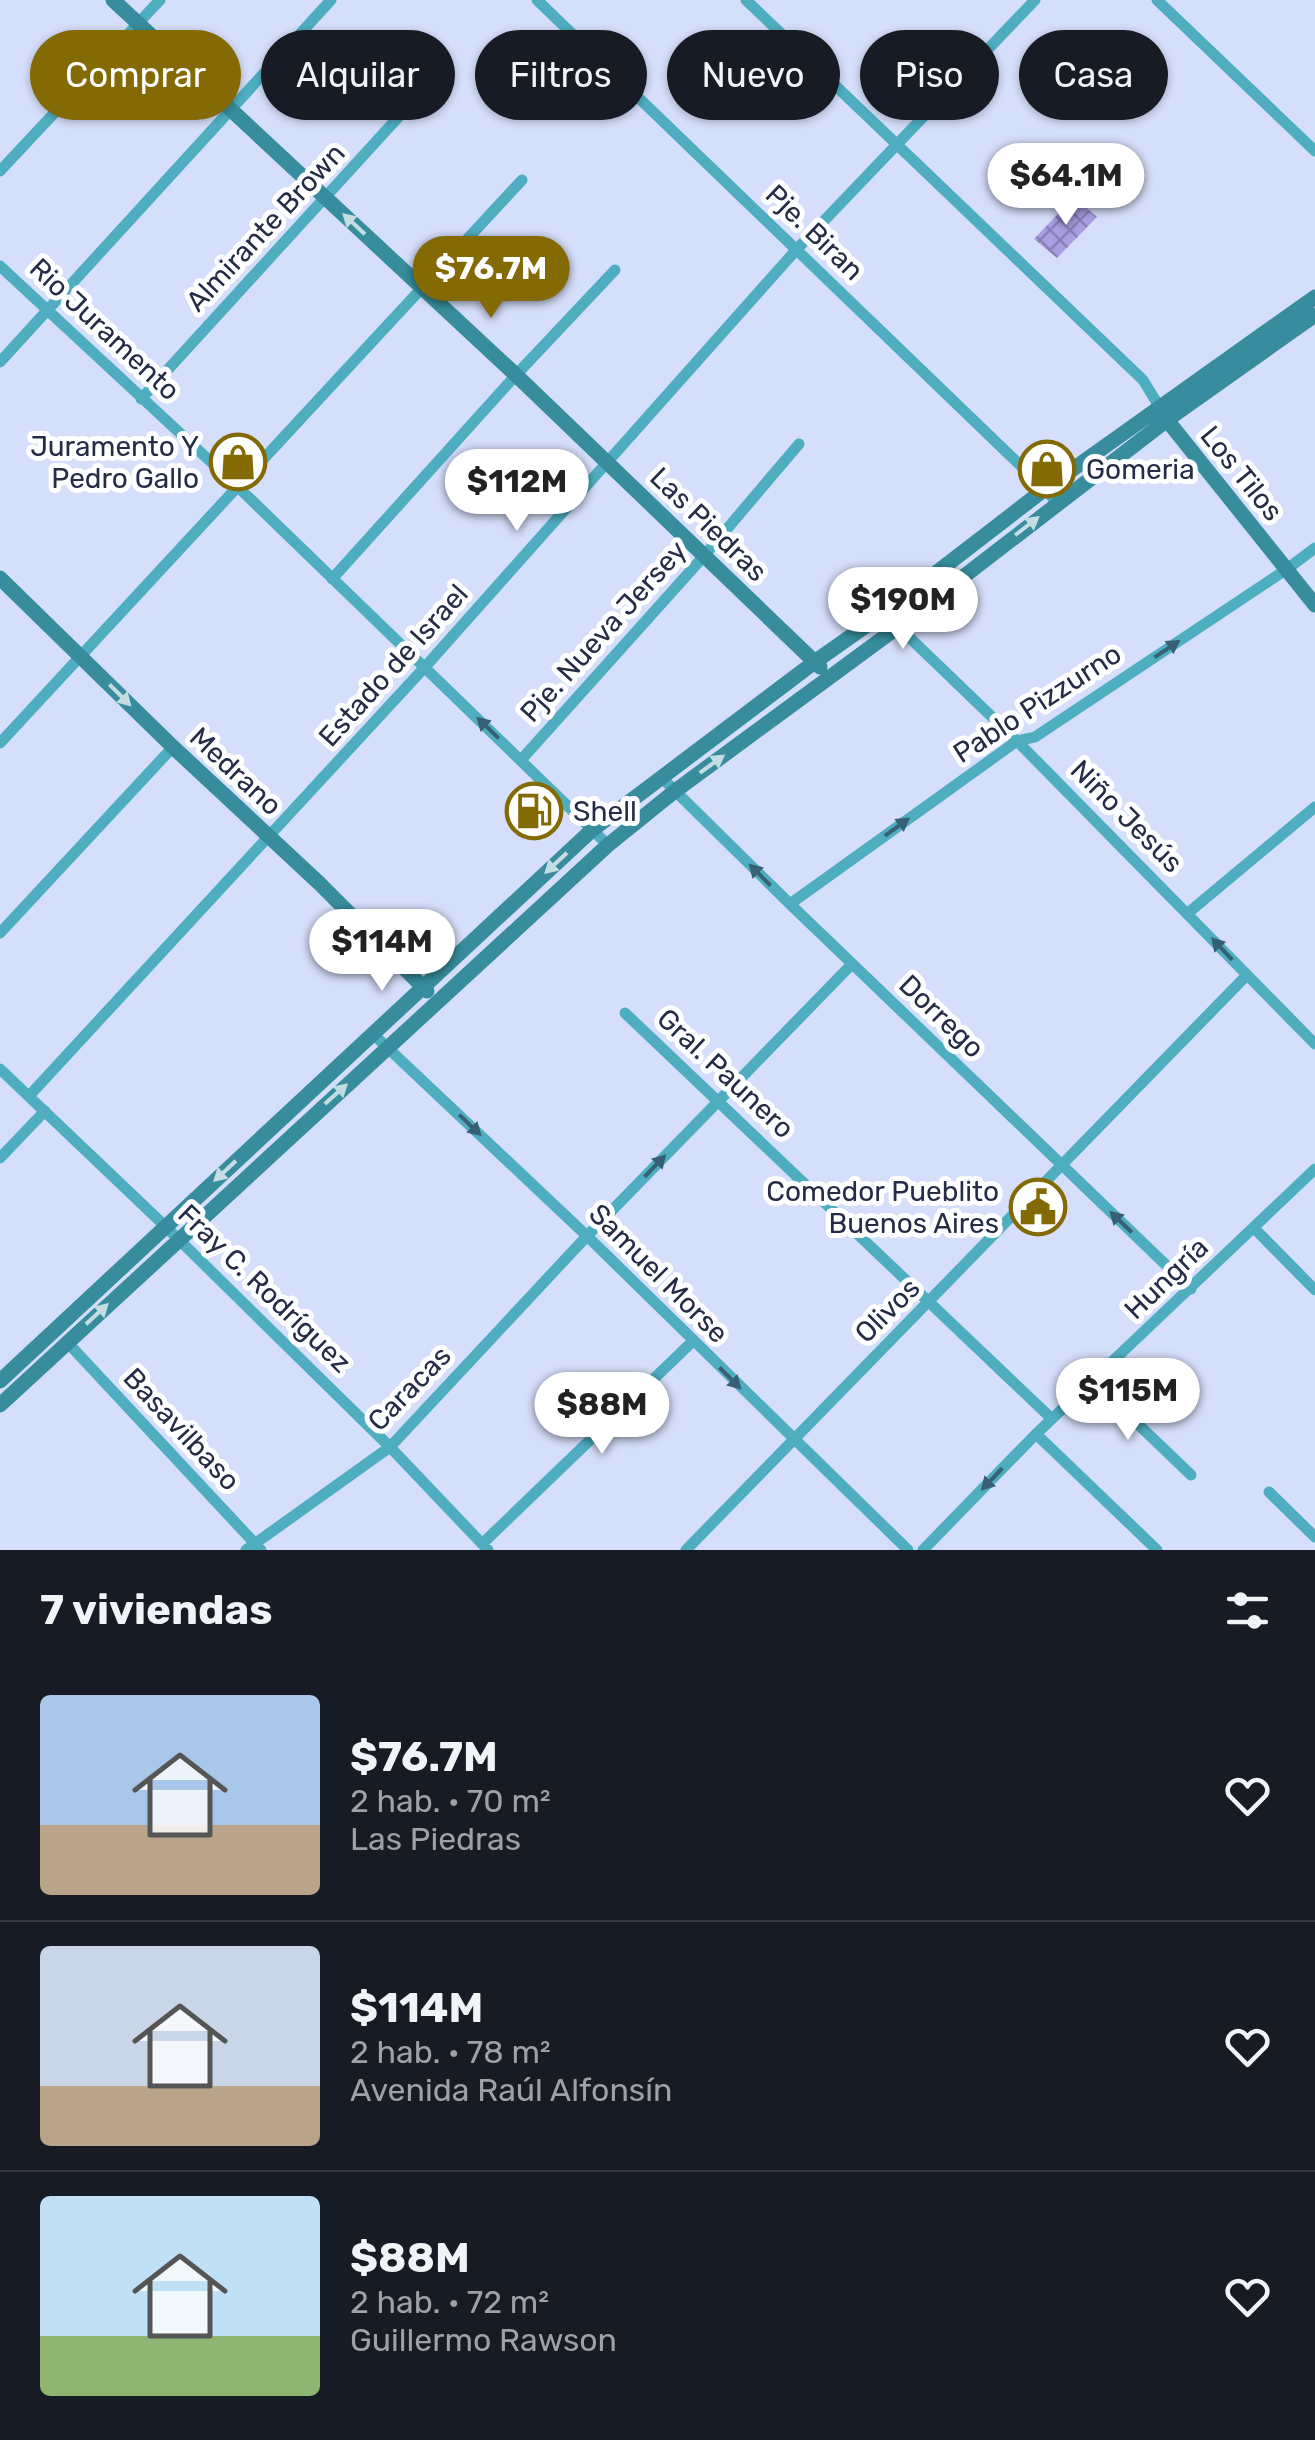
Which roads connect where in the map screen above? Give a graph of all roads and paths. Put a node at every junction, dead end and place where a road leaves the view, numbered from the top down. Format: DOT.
graph roads {
  1 [pos="112,0"];
  2 [pos="160,0"];
  3 [pos="331,0"];
  4 [pos="537,0"];
  5 [pos="746,0"];
  6 [pos="1035,0"];
  7 [pos="1157,0"];
  8 [pos="138,24"];
  9 [pos="144,30"];
  10 [pos="241,97"];
  11 [pos="241,119"];
  12 [pos="220,120"];
  13 [pos="396,120"];
  14 [pos="895,144"];
  15 [pos="1315,150"];
  16 [pos="0,172"];
  17 [pos="522,180"];
  18 [pos="326,199"];
  19 [pos="796,249"];
  20 [pos="0,266"];
  21 [pos="615,270"];
  22 [pos="421,287"];
  23 [pos="1315,297"];
  24 [pos="47,309"];
  25 [pos="1315,315"];
  26 [pos="0,362"];
  27 [pos="516,374"];
  28 [pos="142,399"];
  29 [pos="1164,414"];
  30 [pos="799,444"];
  31 [pos="608,462"];
  32 [pos="238,488"];
  33 [pos="1045,488"];
  34 [pos="1057,503"];
  35 [pos="1315,548"];
  36 [pos="704,556"];
  37 [pos="1287,569"];
  38 [pos="0,578"];
  39 [pos="332,579"];
  40 [pos="1315,605"];
  41 [pos="884,613"];
  42 [pos="898,628"];
  43 [pos="80,655"];
  44 [pos="816,661"];
  45 [pos="425,667"];
  46 [pos="829,678"];
  47 [pos="1016,740"];
  48 [pos="0,743"];
  49 [pos="173,747"];
  50 [pos="521,760"];
  51 [pos="660,777"];
  52 [pos="676,791"];
  53 [pos="1315,806"];
  54 [pos="592,830"];
  55 [pos="270,838"];
  56 [pos="608,845"];
  57 [pos="790,904"];
  58 [pos="1188,913"];
  59 [pos="0,933"];
  60 [pos="852,964"];
  61 [pos="1247,976"];
  62 [pos="422,986"];
  63 [pos="437,1001"];
  64 [pos="626,1013"];
  65 [pos="374,1034"];
  66 [pos="1315,1044"];
  67 [pos="388,1047"];
  68 [pos="0,1069"];
  69 [pos="28,1096"];
  70 [pos="719,1100"];
  71 [pos="45,1110"];
  72 [pos="0,1158"];
  73 [pos="1062,1166"];
  74 [pos="1315,1169"];
  75 [pos="165,1226"];
  76 [pos="1254,1228"];
  77 [pos="587,1236"];
  78 [pos="178,1239"];
  79 [pos="1191,1289"];
  80 [pos="1315,1290"];
  81 [pos="930,1302"];
  82 [pos="692,1341"];
  83 [pos="67,1342"];
  84 [pos="0,1381"];
  85 [pos="1093,1381"];
  86 [pos="0,1405"];
  87 [pos="1052,1418"];
  88 [pos="1036,1434"];
  89 [pos="794,1440"];
  90 [pos="390,1447"];
  91 [pos="1191,1475"];
  92 [pos="1269,1492"];
  93 [pos="1315,1537"];
  94 [pos="485,1547"];
  95 [pos="254,1548"];
  96 [pos="686,1550"];
  97 [pos="908,1550"];
  98 [pos="923,1550"];
  99 [pos="1158,1550"];
  1 -- 8 [label="main road, Las Piedras"];
  2 -- 8 [label="street"];
  3 -- 10 [label="street"];
  4 -- 19 [label="street, Pje. Biran"];
  5 -- 14 [label="street"];
  6 -- 14 [label="street, Estado de Israel"];
  7 -- 15 [label="street"];
  8 -- 9 [label="main road, Las Piedras"];
  8 -- 16 [label="street"];
  11 -- 18 [label="main road, Las Piedras"];
  12 -- 24 [label="street"];
  13 -- 18 [label="street, Almirante Brown"];
  14 -- 19 [label="street, Estado de Israel"];
  14 -- 29 [label="street"];
  17 -- 22 [label="street"];
  22 -- 18 [label="main road, Las Piedras, one-way"];
  18 -- 28 [label="street, Almirante Brown"];
  19 -- 31 [label="street, Estado de Israel"];
  19 -- 33 [label="street, Pje. Biran"];
  20 -- 24 [label="street, Rio Juramento"];
  21 -- 27 [label="street"];
  22 -- 27 [label="main road, Las Piedras"];
  22 -- 32 [label="street"];
  23 -- 29 [label="main road"];
  24 -- 26 [label="street"];
  24 -- 28 [label="street, Rio Juramento"];
  25 -- 29 [label="main road"];
  27 -- 31 [label="main road, Las Piedras"];
  27 -- 39 [label="street"];
  28 -- 32 [label="street, Rio Juramento"];
  29 -- 33 [label="main road"];
  29 -- 34 [label="main road"];
  29 -- 37 [label="main road, Los Tilos"];
  30 -- 36 [label="street, Pje. Nueva Jersey"];
  31 -- 36 [label="main road, Las Piedras"];
  31 -- 45 [label="street, Estado de Israel"];
  32 -- 39 [label="street, Rio Juramento"];
  32 -- 43 [label="street"];
  33 -- 34 [label="street, Pje. Biran"];
  33 -- 41 [label="main road"];
  42 -- 34 [label="main road, one-way"];
  35 -- 37 [label="street, Pablo Pizzurno"];
  36 -- 44 [label="main road, Las Piedras"];
  36 -- 50 [label="street, Pje. Nueva Jersey"];
  37 -- 40 [label="main road, Los Tilos"];
  47 -- 37 [label="street, Pablo Pizzurno, one-way"];
  38 -- 43 [label="main road, Medrano"];
  39 -- 45 [label="street, Rio Juramento"];
  41 -- 42 [label="street, Niño Jesús"];
  41 -- 44 [label="main road"];
  42 -- 46 [label="main road"];
  42 -- 47 [label="street, Niño Jesús"];
  43 -- 48 [label="street"];
  43 -- 49 [label="main road, Medrano, one-way"];
  44 -- 46 [label="main road, Las Piedras"];
  44 -- 51 [label="main road"];
  50 -- 45 [label="street, Rio Juramento, one-way"];
  45 -- 55 [label="street, Estado de Israel"];
  52 -- 46 [label="main road, one-way"];
  57 -- 47 [label="street, Pablo Pizzurno, one-way"];
  47 -- 58 [label="street, Niño Jesús"];
  49 -- 55 [label="main road, Medrano"];
  49 -- 59 [label="street"];
  50 -- 54 [label="street, Rio Juramento"];
  51 -- 52 [label="street, Dorrego"];
  51 -- 54 [label="main road"];
  52 -- 56 [label="main road"];
  57 -- 52 [label="street, Dorrego, one-way"];
  53 -- 58 [label="street"];
  54 -- 56 [label="street, Rio Juramento"];
  54 -- 62 [label="main road, one-way"];
  55 -- 62 [label="main road, Medrano"];
  55 -- 69 [label="street, Estado de Israel"];
  56 -- 63 [label="main road"];
  57 -- 60 [label="street, Dorrego"];
  61 -- 58 [label="street, Niño Jesús, one-way"];
  60 -- 70 [label="street"];
  60 -- 73 [label="street, Dorrego"];
  61 -- 66 [label="street, Niño Jesús"];
  61 -- 73 [label="street, Olivos"];
  62 -- 63 [label="main road, Medrano"];
  62 -- 65 [label="main road"];
  63 -- 67 [label="main road"];
  64 -- 70 [label="street, Gral. Paunero"];
  65 -- 67 [label="street, Samuel Morse"];
  65 -- 75 [label="main road, one-way"];
  67 -- 77 [label="street, Samuel Morse, one-way"];
  78 -- 67 [label="main road, one-way"];
  68 -- 69 [label="street, Fray C. Rodríguez"];
  69 -- 71 [label="street, Fray C. Rodríguez"];
  77 -- 70 [label="street, one-way"];
  70 -- 81 [label="street, Gral. Paunero"];
  71 -- 72 [label="street"];
  71 -- 75 [label="street, Fray C. Rodríguez"];
  79 -- 73 [label="street, Dorrego, one-way"];
  73 -- 81 [label="street, Olivos"];
  74 -- 76 [label="street, Hungría"];
  75 -- 78 [label="street, Fray C. Rodríguez"];
  75 -- 84 [label="main road"];
  76 -- 79 [label="street, Hungría"];
  76 -- 80 [label="street"];
  77 -- 82 [label="street, Samuel Morse"];
  77 -- 90 [label="street, Caracas"];
  83 -- 78 [label="main road, one-way"];
  78 -- 90 [label="street, Fray C. Rodríguez"];
  79 -- 85 [label="street, Hungría"];
  81 -- 87 [label="street, Gral. Paunero"];
  81 -- 89 [label="street, Olivos"];
  82 -- 89 [label="street, Samuel Morse, one-way"];
  82 -- 94 [label="street"];
  83 -- 86 [label="main road"];
  83 -- 95 [label="street, Basavilbaso"];
  85 -- 87 [label="street, Hungría"];
  85 -- 91 [label="street"];
  87 -- 88 [label="street, Hungría"];
  88 -- 98 [label="street, Hungría, one-way"];
  88 -- 99 [label="street"];
  89 -- 96 [label="street, Olivos"];
  89 -- 97 [label="street, Samuel Morse"];
  90 -- 94 [label="street, Fray C. Rodríguez"];
  90 -- 95 [label="street, Caracas"];
  92 -- 93 [label="street"];
}
